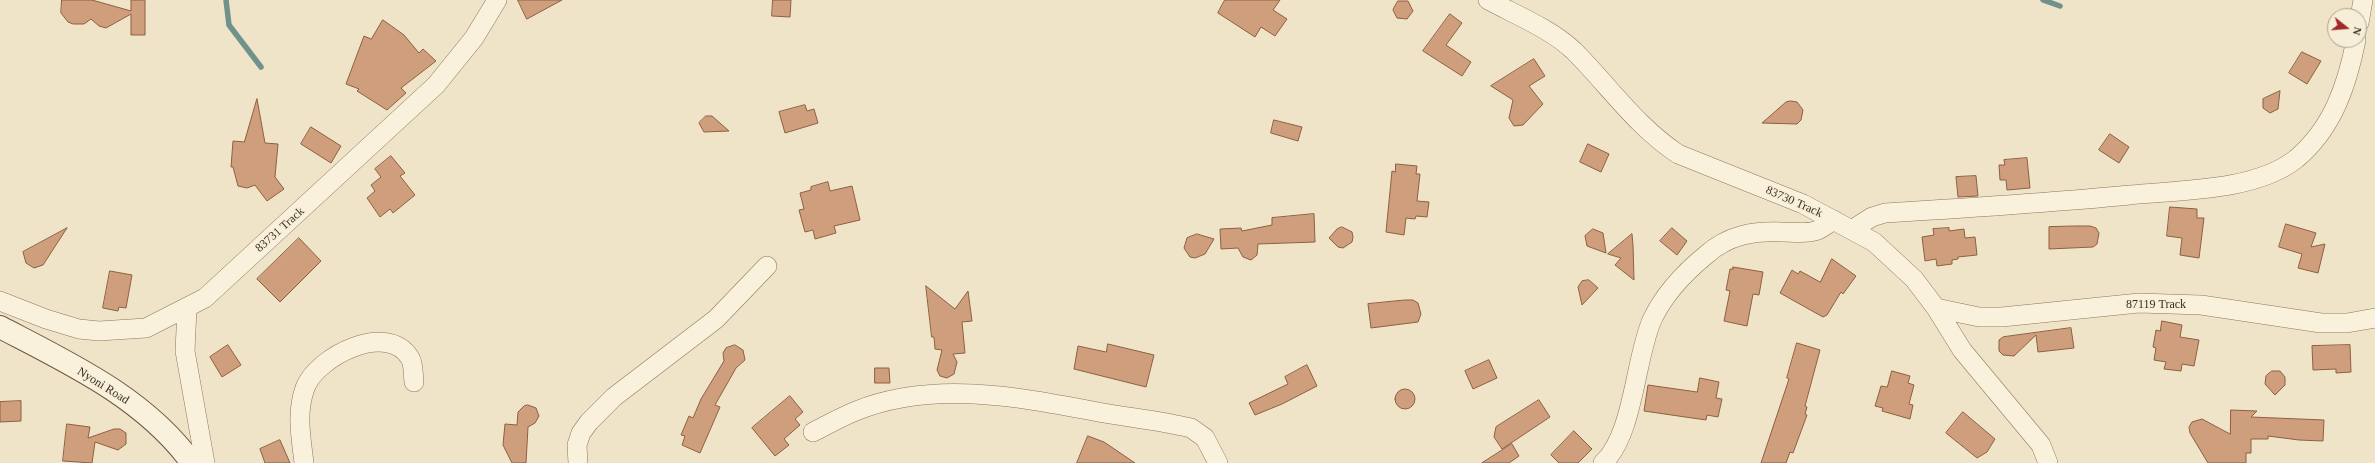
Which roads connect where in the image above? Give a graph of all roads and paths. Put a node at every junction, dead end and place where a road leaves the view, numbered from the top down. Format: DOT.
graph roads {
  1 [pos="497,0"];
  2 [pos="1488,0"];
  3 [pos="2354,48"];
  4 [pos="1834,220"];
  5 [pos="1853,230"];
  6 [pos="767,266"];
  7 [pos="0,301"];
  8 [pos="1936,308"];
  9 [pos="187,309"];
  10 [pos="2375,318"];
  11 [pos="0,327"];
  12 [pos="414,382"];
  13 [pos="813,432"];
  14 [pos="192,463"];
  15 [pos="205,463"];
  16 [pos="304,463"];
  17 [pos="578,463"];
  18 [pos="1218,463"];
  19 [pos="1604,463"];
  20 [pos="2048,463"];
  1 -- 9 [label="street, 83731 Track"];
  2 -- 4 [label="street, 83730 Track"];
  3 -- 5 [label="street"];
  4 -- 5 [label="street, 83730 Track"];
  4 -- 19 [label="street"];
  5 -- 8 [label="street, 83730 Track"];
  6 -- 17 [label="street"];
  7 -- 9 [label="street, 83731 Track"];
  8 -- 10 [label="street, 87119 Track"];
  8 -- 20 [label="street, 83730 Track"];
  9 -- 15 [label="street"];
  11 -- 14 [label="street, Nyoni Road"];
  12 -- 16 [label="street"];
  13 -- 18 [label="street"];
}
